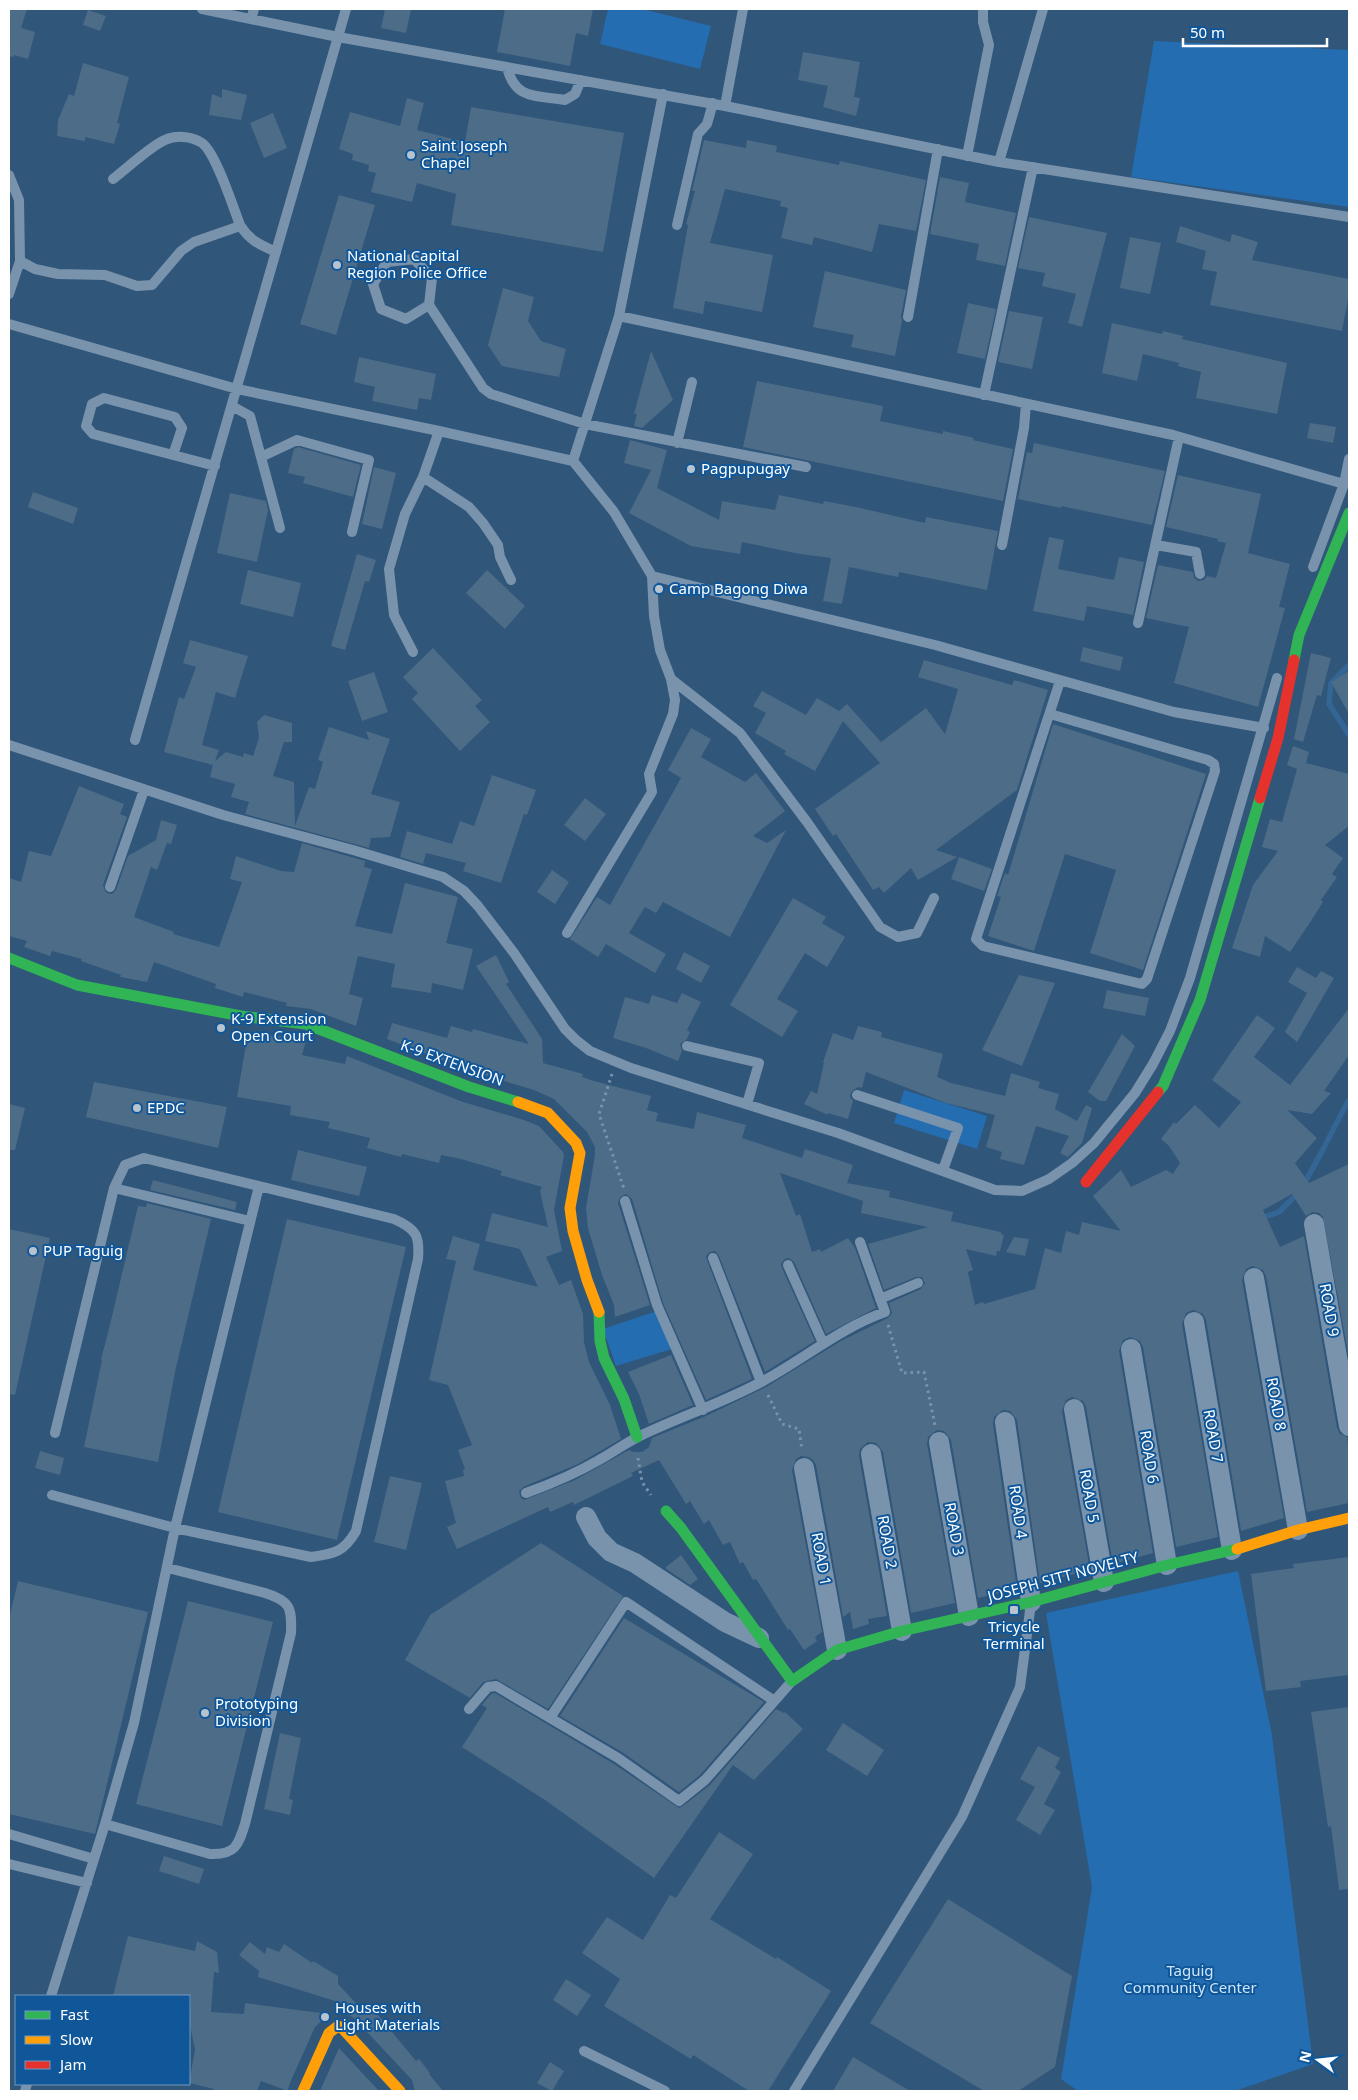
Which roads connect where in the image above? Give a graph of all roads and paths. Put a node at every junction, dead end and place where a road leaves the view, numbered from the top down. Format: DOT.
graph roads {
  1 [pos="202,9"];
  2 [pos="346,9"];
  3 [pos="743,9"];
  4 [pos="983,9"];
  5 [pos="1043,9"];
  6 [pos="252,14"];
  7 [pos="338,37"];
  8 [pos="507,67"];
  9 [pos="581,80"];
  10 [pos="663,94"];
  11 [pos="713,103"];
  12 [pos="725,106"];
  13 [pos="938,149"];
  14 [pos="967,156"];
  15 [pos="999,162"];
  16 [pos="1033,167"];
  17 [pos="9,175"];
  18 [pos="113,179"];
  19 [pos="1349,217"];
  20 [pos="678,225"];
  21 [pos="240,226"];
  22 [pos="276,252"];
  23 [pos="20,261"];
  24 [pos="9,294"];
  25 [pos="429,305"];
  26 [pos="619,316"];
  27 [pos="908,317"];
  28 [pos="10,323"];
  29 [pos="692,382"];
  30 [pos="237,389"];
  31 [pos="984,395"];
  32 [pos="1026,404"];
  33 [pos="232,406"];
  34 [pos="585,424"];
  35 [pos="440,431"];
  36 [pos="1179,437"];
  37 [pos="677,443"];
  38 [pos="173,455"];
  39 [pos="262,457"];
  40 [pos="1349,459"];
  41 [pos="573,461"];
  42 [pos="215,466"];
  43 [pos="806,467"];
  44 [pos="423,477"];
  45 [pos="1344,484"];
  46 [pos="1349,513"];
  47 [pos="280,528"];
  48 [pos="352,532"];
  49 [pos="1156,544"];
  50 [pos="1002,545"];
  51 [pos="1200,574"];
  52 [pos="652,576"];
  53 [pos="1309,576"];
  54 [pos="511,580"];
  55 [pos="1138,624"];
  56 [pos="413,652"];
  57 [pos="1279,670"];
  58 [pos="672,679"];
  59 [pos="1060,681"];
  60 [pos="1050,714"];
  61 [pos="1264,728"];
  62 [pos="135,740"];
  63 [pos="9,745"];
  64 [pos="144,790"];
  65 [pos="110,887"];
  66 [pos="934,898"];
  67 [pos="567,933"];
  68 [pos="9,958"];
  69 [pos="687,1046"];
  70 [pos="617,1062"];
  71 [pos="857,1095"];
  72 [pos="747,1104"];
  73 [pos="944,1170"];
  74 [pos="1086,1182"];
  75 [pos="259,1186"];
  76 [pos="114,1188"];
  77 [pos="625,1201"];
  78 [pos="250,1221"];
  79 [pos="1314,1224"];
  80 [pos="860,1242"];
  81 [pos="713,1258"];
  82 [pos="788,1264"];
  83 [pos="1254,1278"];
  84 [pos="918,1283"];
  85 [pos="880,1299"];
  86 [pos="885,1312"];
  87 [pos="1194,1322"];
  88 [pos="823,1343"];
  89 [pos="1131,1349"];
  90 [pos="761,1382"];
  91 [pos="702,1410"];
  92 [pos="1074,1410"];
  93 [pos="1005,1422"];
  94 [pos="1349,1426"];
  95 [pos="56,1433"];
  96 [pos="637,1437"];
  97 [pos="939,1442"];
  98 [pos="871,1454"];
  99 [pos="804,1468"];
  100 [pos="526,1493"];
  101 [pos="52,1495"];
  102 [pos="666,1511"];
  103 [pos="586,1517"];
  104 [pos="1349,1518"];
  105 [pos="175,1528"];
  106 [pos="1298,1530"];
  107 [pos="1232,1550"];
  108 [pos="1167,1565"];
  109 [pos="168,1568"];
  110 [pos="1104,1582"];
  111 [pos="1032,1602"];
  112 [pos="969,1616"];
  113 [pos="902,1631"];
  114 [pos="763,1639"];
  115 [pos="837,1650"];
  116 [pos="792,1681"];
  117 [pos="773,1700"];
  118 [pos="469,1710"];
  119 [pos="550,1718"];
  120 [pos="106,1824"];
  121 [pos="9,1834"];
  122 [pos="94,1859"];
  123 [pos="9,1864"];
  124 [pos="86,1883"];
  125 [pos="50,1995"];
  126 [pos="584,2052"];
  127 [pos="303,2091"];
  128 [pos="400,2091"];
  129 [pos="665,2091"];
  130 [pos="794,2091"];
  1 -- 6 [label="lane"];
  2 -- 7 [label="lane"];
  3 -- 12 [label="lane"];
  4 -- 14 [label="lane"];
  5 -- 15 [label="lane"];
  6 -- 7 [label="lane"];
  7 -- 8 [label="lane"];
  7 -- 22 [label="lane"];
  8 -- 9 [label="lane"];
  8 -- 9 [label="lane"];
  9 -- 10 [label="lane"];
  10 -- 11 [label="lane"];
  10 -- 26 [label="lane"];
  11 -- 12 [label="lane"];
  11 -- 20 [label="lane"];
  12 -- 13 [label="lane"];
  13 -- 14 [label="lane"];
  13 -- 27 [label="lane"];
  14 -- 15 [label="lane"];
  15 -- 16 [label="lane"];
  16 -- 19 [label="lane"];
  16 -- 31 [label="lane"];
  17 -- 23 [label="lane"];
  18 -- 21 [label="lane"];
  21 -- 22 [label="lane"];
  21 -- 23 [label="lane"];
  22 -- 30 [label="lane"];
  23 -- 24 [label="lane"];
  25 -- 25 [label="lane"];
  25 -- 34 [label="lane"];
  26 -- 31 [label="lane"];
  26 -- 34 [label="lane"];
  28 -- 30 [label="lane"];
  29 -- 37 [label="lane"];
  30 -- 33 [label="lane"];
  30 -- 35 [label="lane"];
  31 -- 32 [label="lane"];
  32 -- 36 [label="lane"];
  32 -- 50 [label="lane"];
  33 -- 39 [label="lane"];
  33 -- 42 [label="lane"];
  34 -- 37 [label="lane"];
  34 -- 41 [label="lane"];
  35 -- 41 [label="lane"];
  35 -- 44 [label="lane"];
  36 -- 45 [label="lane"];
  36 -- 49 [label="lane"];
  37 -- 43 [label="lane"];
  38 -- 38 [label="lane"];
  38 -- 42 [label="lane"];
  39 -- 47 [label="lane"];
  39 -- 48 [label="lane"];
  40 -- 45 [label="lane"];
  41 -- 52 [label="lane"];
  42 -- 62 [label="lane"];
  44 -- 54 [label="lane"];
  44 -- 56 [label="lane"];
  45 -- 53 [label="lane"];
  46 -- 74 [label="street"];
  49 -- 51 [label="lane"];
  49 -- 55 [label="lane"];
  52 -- 58 [label="lane"];
  52 -- 59 [label="lane"];
  57 -- 61 [label="lane"];
  58 -- 66 [label="lane"];
  58 -- 67 [label="lane"];
  59 -- 60 [label="lane"];
  59 -- 61 [label="lane"];
  60 -- 60 [label="lane"];
  61 -- 73 [label="lane"];
  63 -- 64 [label="lane"];
  64 -- 65 [label="lane"];
  64 -- 70 [label="lane"];
  68 -- 96 [label="street, K-9 EXTENSION"];
  69 -- 72 [label="lane"];
  70 -- 72 [label="lane"];
  70 -- 77 [label="path"];
  71 -- 73 [label="lane"];
  72 -- 73 [label="lane"];
  75 -- 76 [label="lane"];
  75 -- 78 [label="lane"];
  75 -- 105 [label="lane"];
  76 -- 78 [label="lane"];
  76 -- 95 [label="lane"];
  77 -- 91 [label="lane"];
  78 -- 105 [label="lane"];
  79 -- 94 [label="street, ROAD 9"];
  80 -- 85 [label="lane"];
  81 -- 90 [label="lane"];
  82 -- 88 [label="lane"];
  83 -- 106 [label="street, ROAD 8"];
  84 -- 85 [label="lane"];
  85 -- 86 [label="lane"];
  86 -- 88 [label="lane"];
  86 -- 97 [label="path"];
  87 -- 107 [label="street, ROAD 7"];
  88 -- 90 [label="lane"];
  89 -- 108 [label="street, ROAD 6"];
  90 -- 91 [label="lane"];
  90 -- 99 [label="path"];
  91 -- 96 [label="lane"];
  92 -- 110 [label="street, ROAD 5"];
  93 -- 111 [label="street, ROAD 4"];
  96 -- 100 [label="lane"];
  96 -- 102 [label="path"];
  97 -- 112 [label="street, ROAD 3"];
  98 -- 113 [label="street, ROAD 2"];
  99 -- 115 [label="street, ROAD 1"];
  101 -- 105 [label="lane"];
  102 -- 114 [label="street"];
  103 -- 114 [label="street"];
  104 -- 106 [label="street, JOSEPH SITT NOVELTY"];
  105 -- 109 [label="lane"];
  106 -- 107 [label="street, JOSEPH SITT NOVELTY"];
  107 -- 108 [label="street, JOSEPH SITT NOVELTY"];
  108 -- 110 [label="street, JOSEPH SITT NOVELTY"];
  109 -- 120 [label="lane"];
  109 -- 120 [label="lane"];
  110 -- 111 [label="street, JOSEPH SITT NOVELTY"];
  111 -- 112 [label="street, JOSEPH SITT NOVELTY"];
  111 -- 130 [label="lane"];
  112 -- 113 [label="street, JOSEPH SITT NOVELTY"];
  113 -- 115 [label="street, JOSEPH SITT NOVELTY"];
  114 -- 116 [label="street"];
  115 -- 116 [label="street, JOSEPH SITT NOVELTY"];
  116 -- 117 [label="lane"];
  117 -- 119 [label="lane"];
  117 -- 119 [label="lane"];
  118 -- 119 [label="lane"];
  120 -- 122 [label="lane"];
  121 -- 122 [label="lane"];
  122 -- 124 [label="lane"];
  123 -- 124 [label="lane"];
  124 -- 125 [label="lane"];
  126 -- 129 [label="lane"];
  127 -- 128 [label="street"];
}
